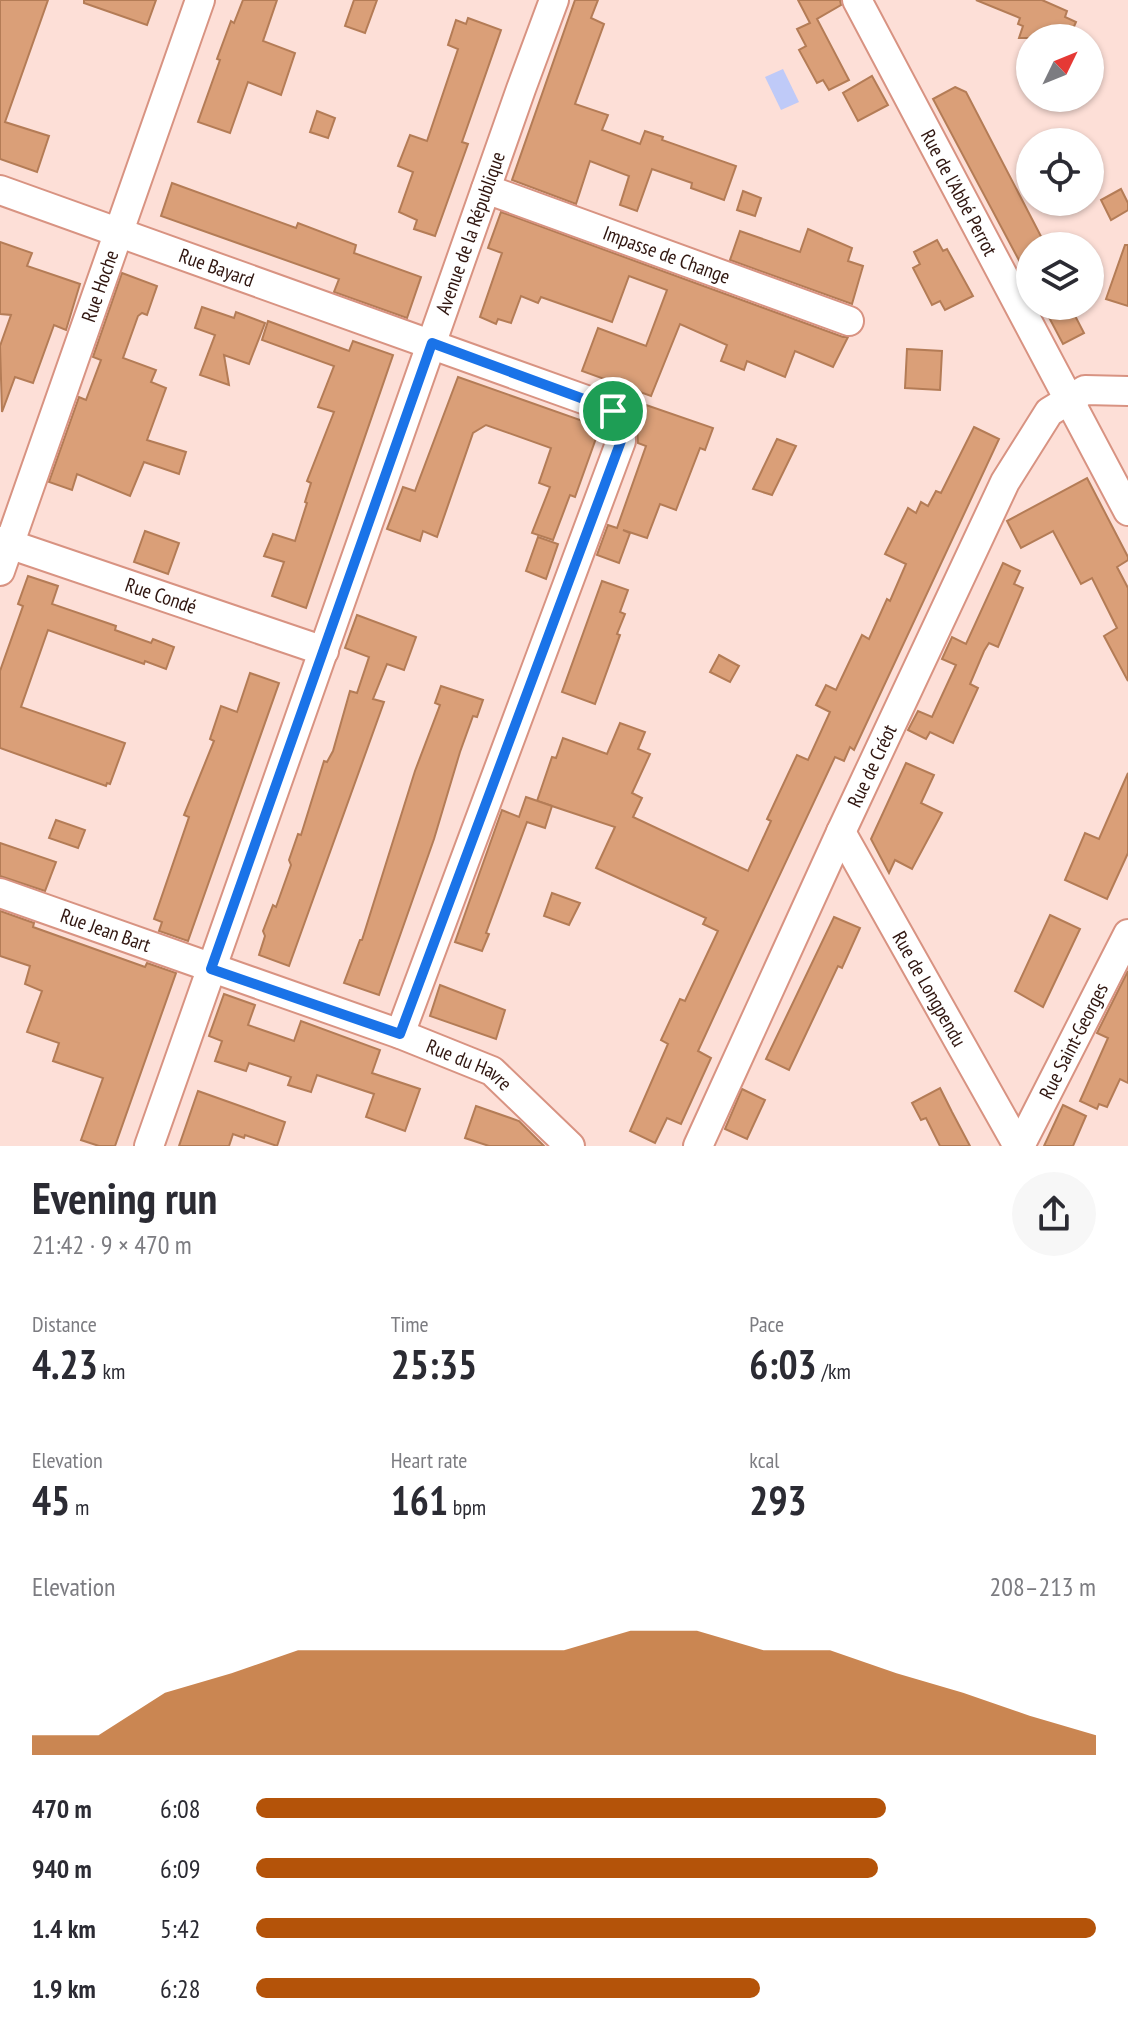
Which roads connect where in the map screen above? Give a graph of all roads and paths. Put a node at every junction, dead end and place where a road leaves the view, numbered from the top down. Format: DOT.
graph roads {
  1 [pos="200,0"];
  2 [pos="554,0"];
  3 [pos="857,0"];
  4 [pos="486,189"];
  5 [pos="0,190"];
  6 [pos="117,231"];
  7 [pos="849,321"];
  8 [pos="432,343"];
  9 [pos="1128,391"];
  10 [pos="1069,399"];
  11 [pos="1128,511"];
  12 [pos="5,542"];
  13 [pos="0,571"];
  14 [pos="324,651"];
  15 [pos="841,832"];
  16 [pos="0,893"];
  17 [pos="1128,934"];
  18 [pos="211,969"];
  19 [pos="400,1034"];
  20 [pos="149,1146"];
  21 [pos="570,1146"];
  22 [pos="698,1146"];
  23 [pos="1019,1146"];
  1 -- 6 [label="street, Rue Hoche"];
  2 -- 4 [label="street, Avenue de la République"];
  3 -- 10 [label="street, Rue de l'Abbé Perrot"];
  4 -- 7 [label="street, Impasse de Change"];
  4 -- 8 [label="street, Avenue de la République"];
  5 -- 6 [label="street, Rue Bayard"];
  6 -- 8 [label="street, Rue Bayard"];
  6 -- 12 [label="street, Rue Hoche"];
  8 -- 14 [label="street, Avenue de la République"];
  8 -- 19 [label="street, Rue Bayard"];
  9 -- 10 [label="street"];
  10 -- 11 [label="street, Rue de l'Abbé Perrot"];
  10 -- 15 [label="street, Rue de Créot"];
  12 -- 13 [label="street, Rue Hoche"];
  12 -- 14 [label="street, Rue Condé"];
  14 -- 18 [label="street, Avenue de la République"];
  15 -- 22 [label="street, Rue de Créot"];
  15 -- 23 [label="street, Rue de Longpendu"];
  16 -- 18 [label="street, Rue Jean Bart"];
  17 -- 23 [label="street, Rue Saint-Georges"];
  18 -- 19 [label="street, Rue du Havre"];
  18 -- 20 [label="street, Avenue de la République"];
  19 -- 21 [label="street, Rue du Havre"];
}
